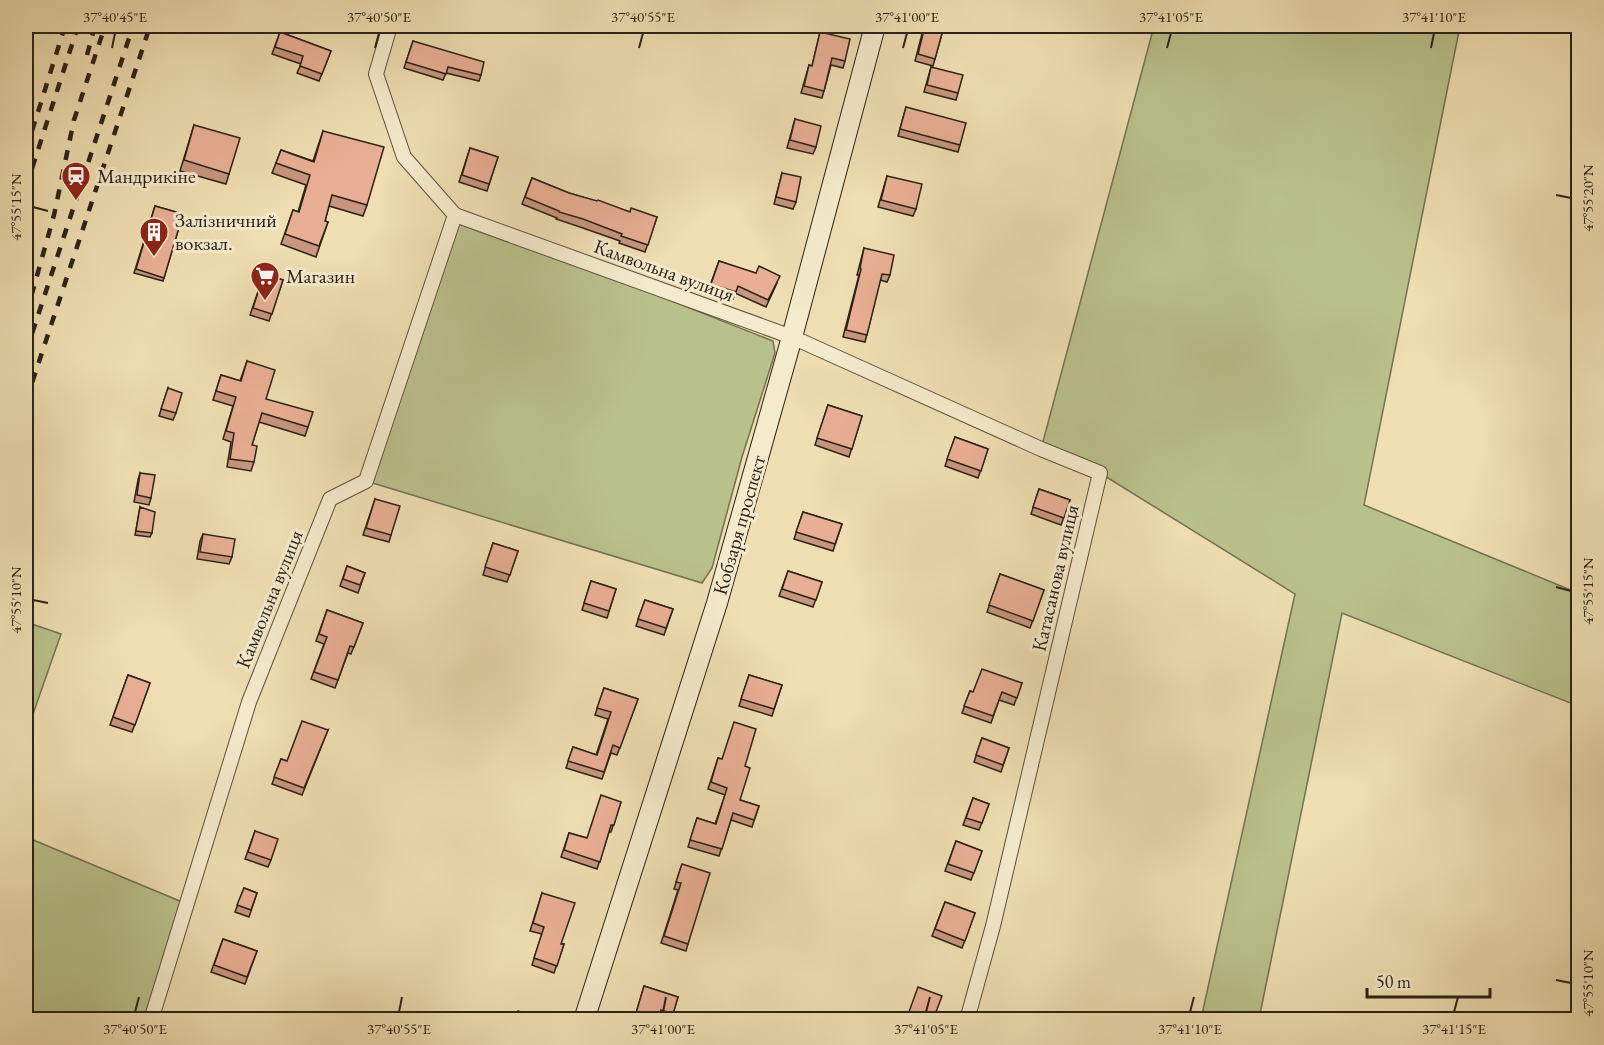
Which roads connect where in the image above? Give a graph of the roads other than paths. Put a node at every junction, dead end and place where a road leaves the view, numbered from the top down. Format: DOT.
graph roads {
  1 [pos="390,26"];
  2 [pos="875,26"];
  3 [pos="455,215"];
  4 [pos="792,338"];
  5 [pos="151,1020"];
  6 [pos="584,1020"];
  7 [pos="967,1020"];
  1 -- 3 [label="street, Камвольна вулиця"];
  2 -- 4 [label="main road, Кобзаря проспект"];
  3 -- 4 [label="street, Камвольна вулиця"];
  3 -- 5 [label="street, Камвольна вулиця"];
  4 -- 6 [label="main road, Кобзаря проспект"];
  4 -- 7 [label="street, Катасанова вулиця"];
}
